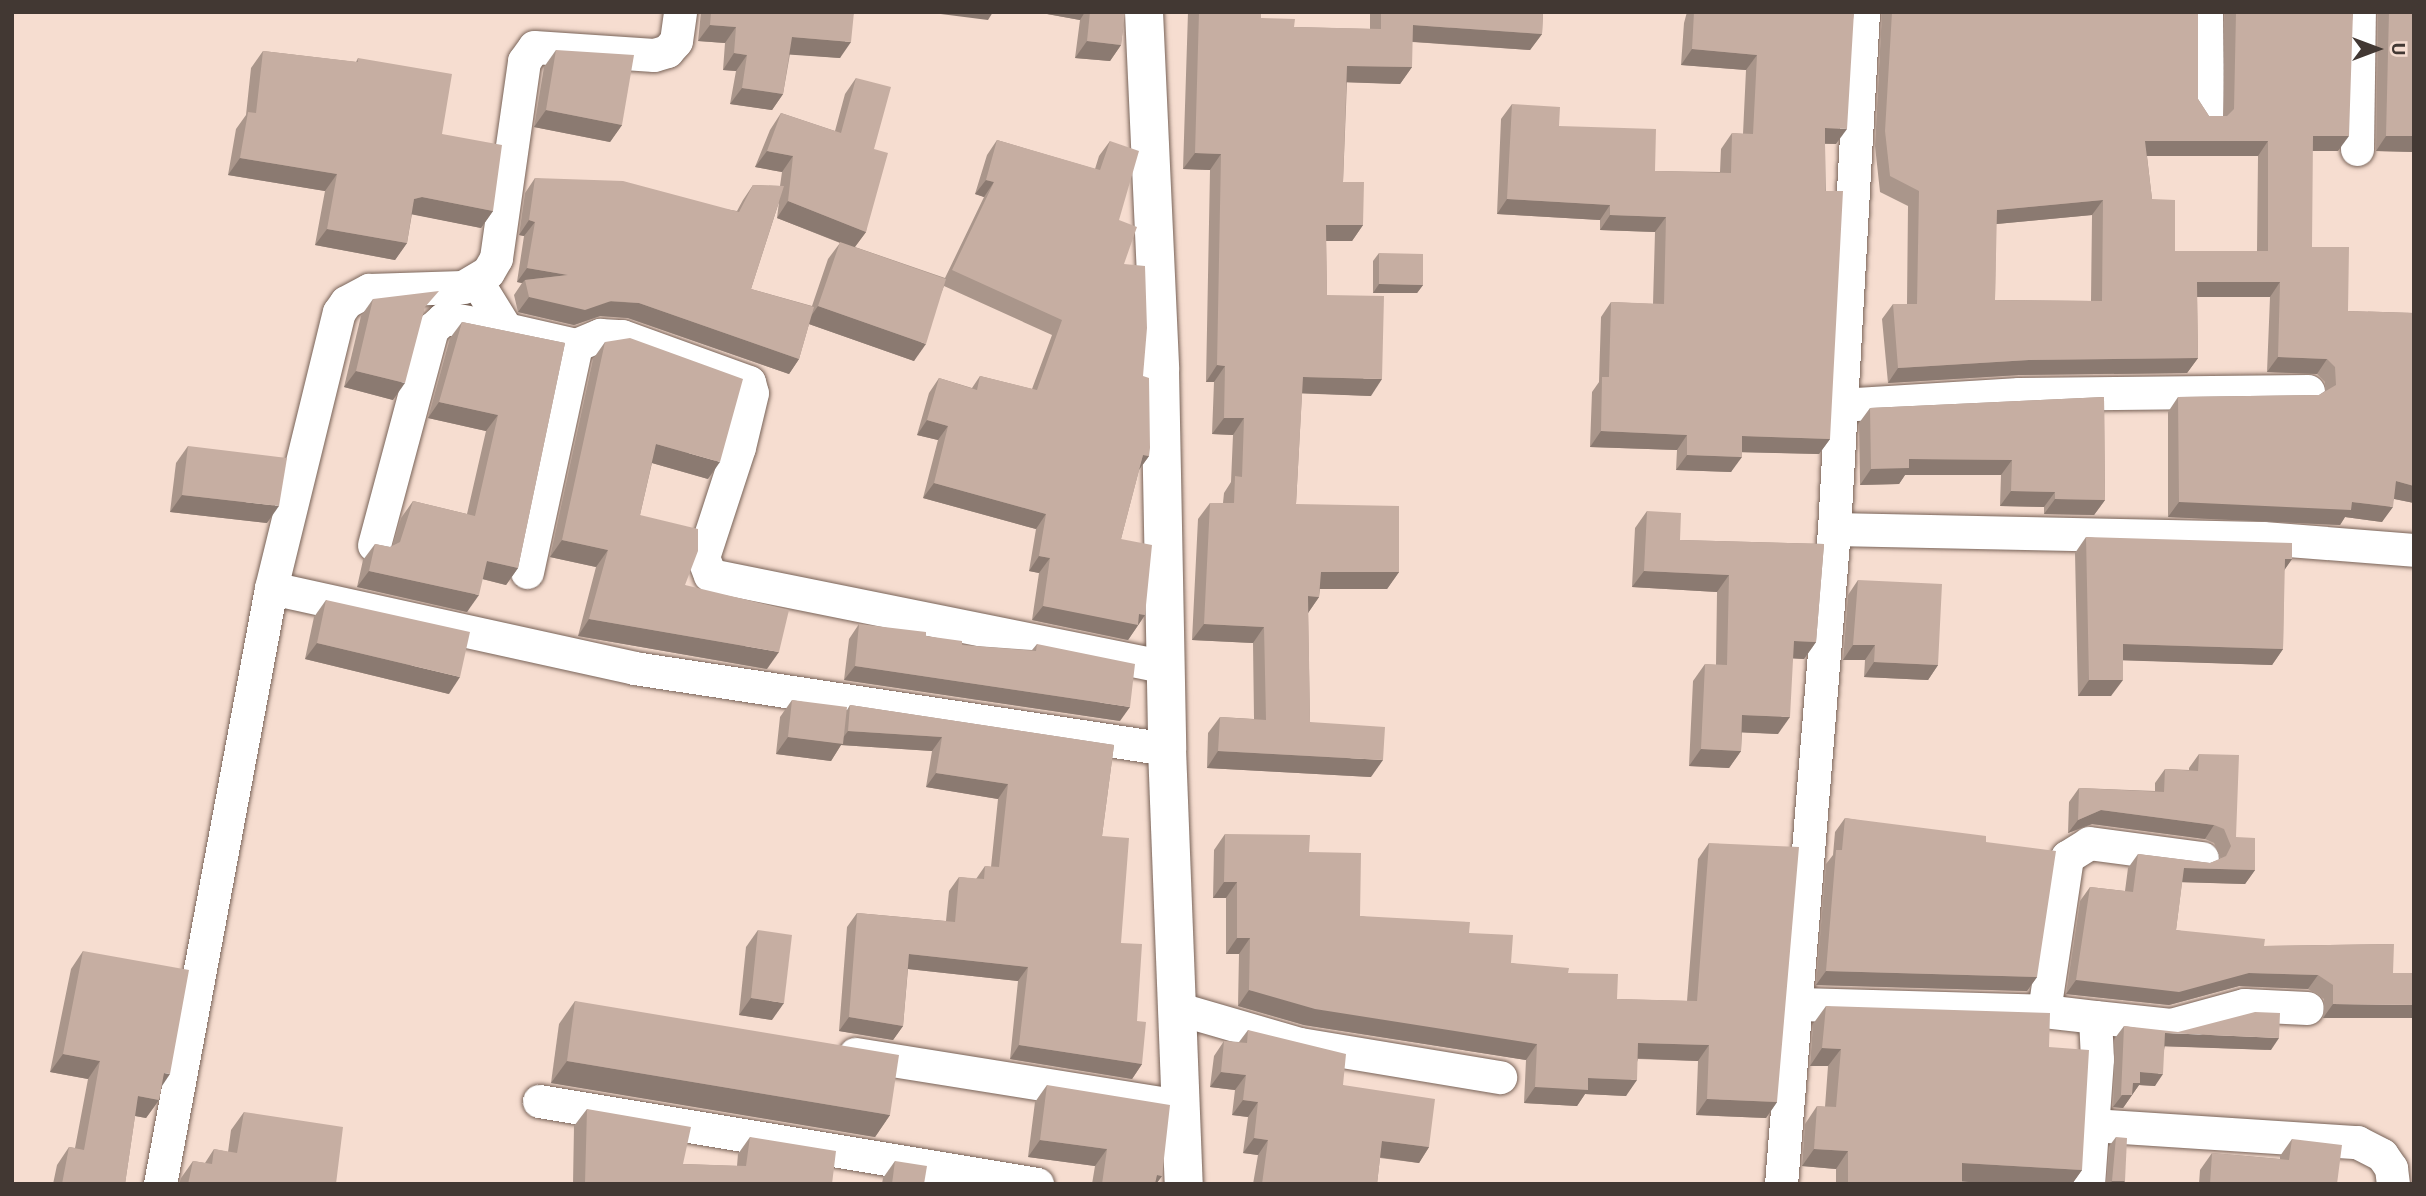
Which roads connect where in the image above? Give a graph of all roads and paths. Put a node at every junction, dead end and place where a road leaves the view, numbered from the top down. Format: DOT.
graph roads {
  1 [pos="680,12"];
  2 [pos="1144,12"];
  3 [pos="1863,12"];
  4 [pos="2206,12"];
  5 [pos="2359,12"];
  6 [pos="2207,114"];
  7 [pos="2357,149"];
  8 [pos="477,282"];
  9 [pos="506,329"];
  10 [pos="576,345"];
  11 [pos="2308,391"];
  12 [pos="1840,405"];
  13 [pos="1834,529"];
  14 [pos="374,545"];
  15 [pos="2414,550"];
  16 [pos="527,572"];
  17 [pos="271,588"];
  18 [pos="1166,667"];
  19 [pos="1167,748"];
  20 [pos="2202,858"];
  21 [pos="1799,1004"];
  22 [pos="1176,1008"];
  23 [pos="2307,1008"];
  24 [pos="2044,1011"];
  25 [pos="2095,1017"];
  26 [pos="820,1048"];
  27 [pos="1500,1077"];
  28 [pos="539,1101"];
  29 [pos="1179,1106"];
  30 [pos="2092,1125"];
  31 [pos="160,1184"];
  32 [pos="1037,1184"];
  33 [pos="1184,1184"];
  34 [pos="1781,1184"];
  35 [pos="2088,1184"];
  36 [pos="2393,1184"];
  1 -- 8 [label="street"];
  2 -- 18 [label="street"];
  3 -- 12 [label="street"];
  4 -- 6 [label="street"];
  5 -- 7 [label="street"];
  8 -- 9 [label="street"];
  8 -- 17 [label="street"];
  9 -- 10 [label="street"];
  9 -- 14 [label="street"];
  10 -- 16 [label="street"];
  10 -- 18 [label="street"];
  11 -- 12 [label="street"];
  12 -- 13 [label="street"];
  13 -- 15 [label="street"];
  13 -- 21 [label="street"];
  17 -- 19 [label="street"];
  17 -- 31 [label="street"];
  18 -- 19 [label="street"];
  19 -- 22 [label="street"];
  20 -- 24 [label="street"];
  21 -- 24 [label="street"];
  21 -- 34 [label="street"];
  22 -- 27 [label="street"];
  22 -- 29 [label="street"];
  23 -- 25 [label="street"];
  24 -- 25 [label="street"];
  25 -- 30 [label="street"];
  26 -- 29 [label="street"];
  28 -- 32 [label="street"];
  29 -- 33 [label="street"];
  30 -- 35 [label="street"];
  30 -- 36 [label="street"];
}
